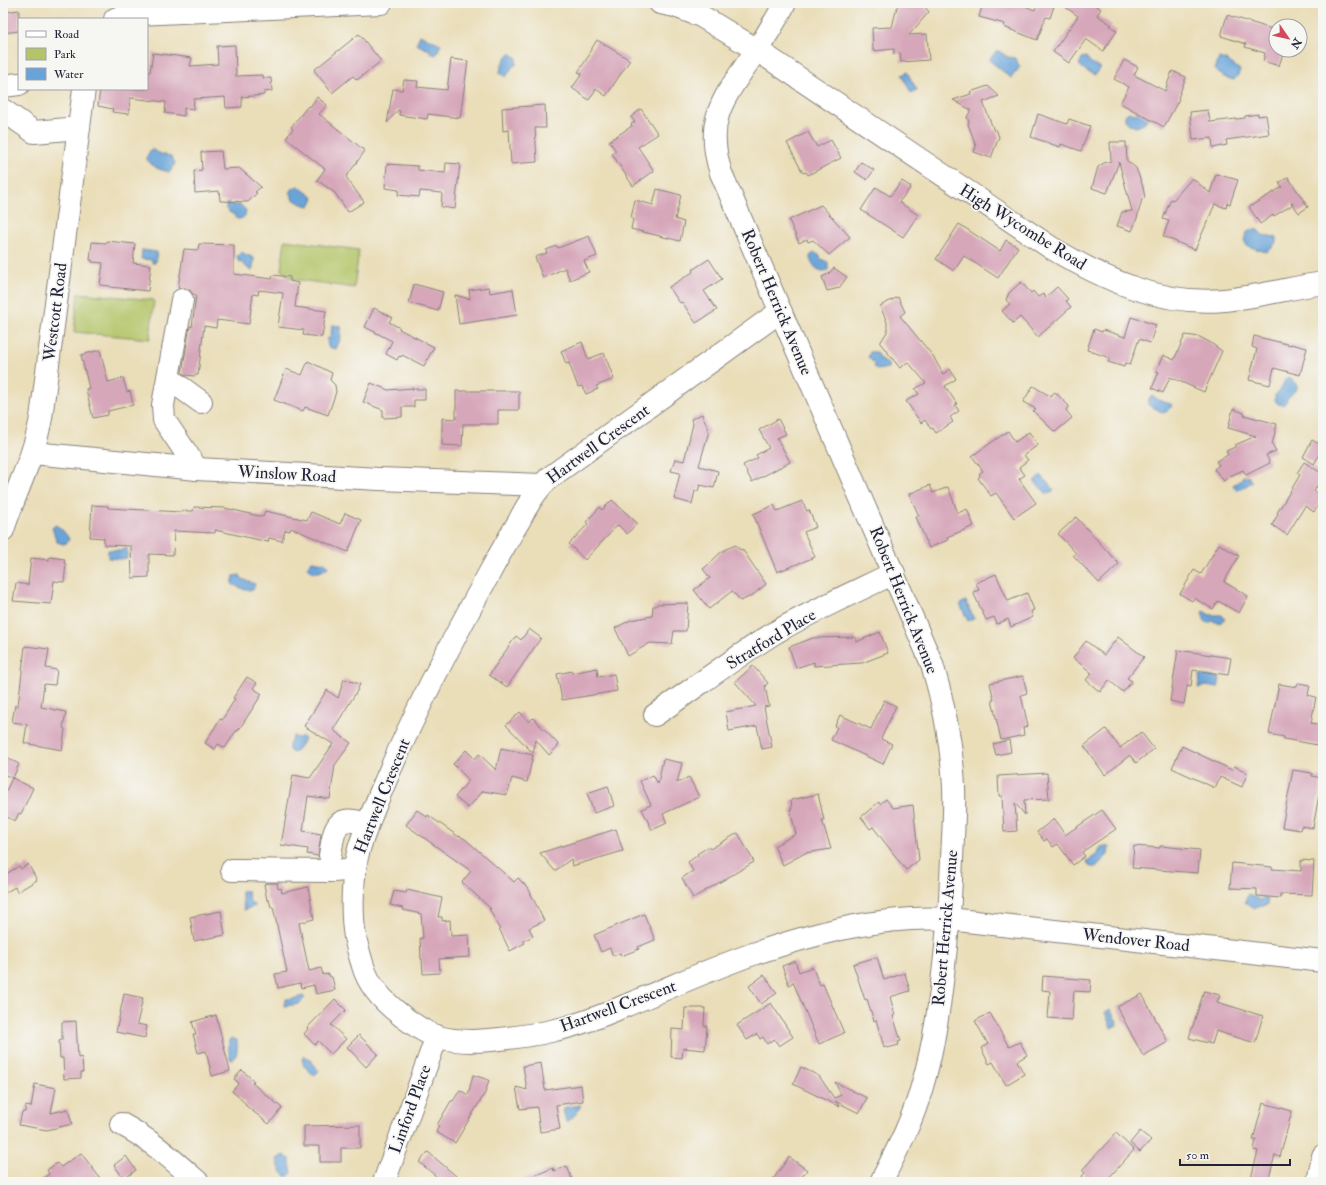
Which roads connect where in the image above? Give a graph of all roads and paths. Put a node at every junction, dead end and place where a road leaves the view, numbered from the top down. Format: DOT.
graph roads {
  1 [pos="380,3"];
  2 [pos="660,3"];
  3 [pos="785,3"];
  4 [pos="300,5"];
  5 [pos="202,7"];
  6 [pos="118,18"];
  7 [pos="757,50"];
  8 [pos="18,84"];
  9 [pos="3,86"];
  10 [pos="84,90"];
  11 [pos="3,110"];
  12 [pos="3,125"];
  13 [pos="79,128"];
  14 [pos="34,132"];
  15 [pos="1323,284"];
  16 [pos="182,300"];
  17 [pos="781,312"];
  18 [pos="168,378"];
  19 [pos="201,402"];
  20 [pos="33,453"];
  21 [pos="197,469"];
  22 [pos="541,485"];
  23 [pos="3,530"];
  24 [pos="894,573"];
  25 [pos="655,715"];
  26 [pos="368,824"];
  27 [pos="330,855"];
  28 [pos="232,870"];
  29 [pos="355,871"];
  30 [pos="949,919"];
  31 [pos="1323,961"];
  32 [pos="437,1036"];
  33 [pos="122,1124"];
  34 [pos="1323,1156"];
  35 [pos="198,1182"];
  36 [pos="384,1182"];
  37 [pos="882,1182"];
  38 [pos="1318,1182"];
  1 -- 4 [label="street"];
  2 -- 7 [label="street, High Wycombe Road"];
  3 -- 7 [label="street, Robert Herrick Avenue"];
  4 -- 5 [label="street"];
  5 -- 6 [label="street"];
  7 -- 15 [label="street, High Wycombe Road"];
  7 -- 17 [label="street, Robert Herrick Avenue"];
  8 -- 9 [label="street"];
  10 -- 13 [label="street, Westcott Road"];
  11 -- 14 [label="street"];
  12 -- 14 [label="street"];
  13 -- 14 [label="street"];
  13 -- 20 [label="street, Westcott Road"];
  16 -- 18 [label="street"];
  17 -- 22 [label="street, Hartwell Crescent"];
  17 -- 24 [label="street, Robert Herrick Avenue"];
  18 -- 19 [label="street"];
  18 -- 21 [label="street"];
  20 -- 21 [label="street, Winslow Road"];
  20 -- 23 [label="street, Westcott Road"];
  21 -- 22 [label="street, Winslow Road"];
  22 -- 26 [label="street, Hartwell Crescent"];
  24 -- 25 [label="street, Stratford Place"];
  24 -- 30 [label="street, Robert Herrick Avenue"];
  26 -- 27 [label="street"];
  26 -- 29 [label="street, Hartwell Crescent"];
  28 -- 29 [label="street"];
  29 -- 32 [label="street, Hartwell Crescent"];
  30 -- 31 [label="street, Wendover Road"];
  30 -- 32 [label="street, Hartwell Crescent"];
  30 -- 37 [label="street, Robert Herrick Avenue"];
  32 -- 36 [label="street, Linford Place"];
  33 -- 35 [label="street"];
  34 -- 38 [label="street"];
}
